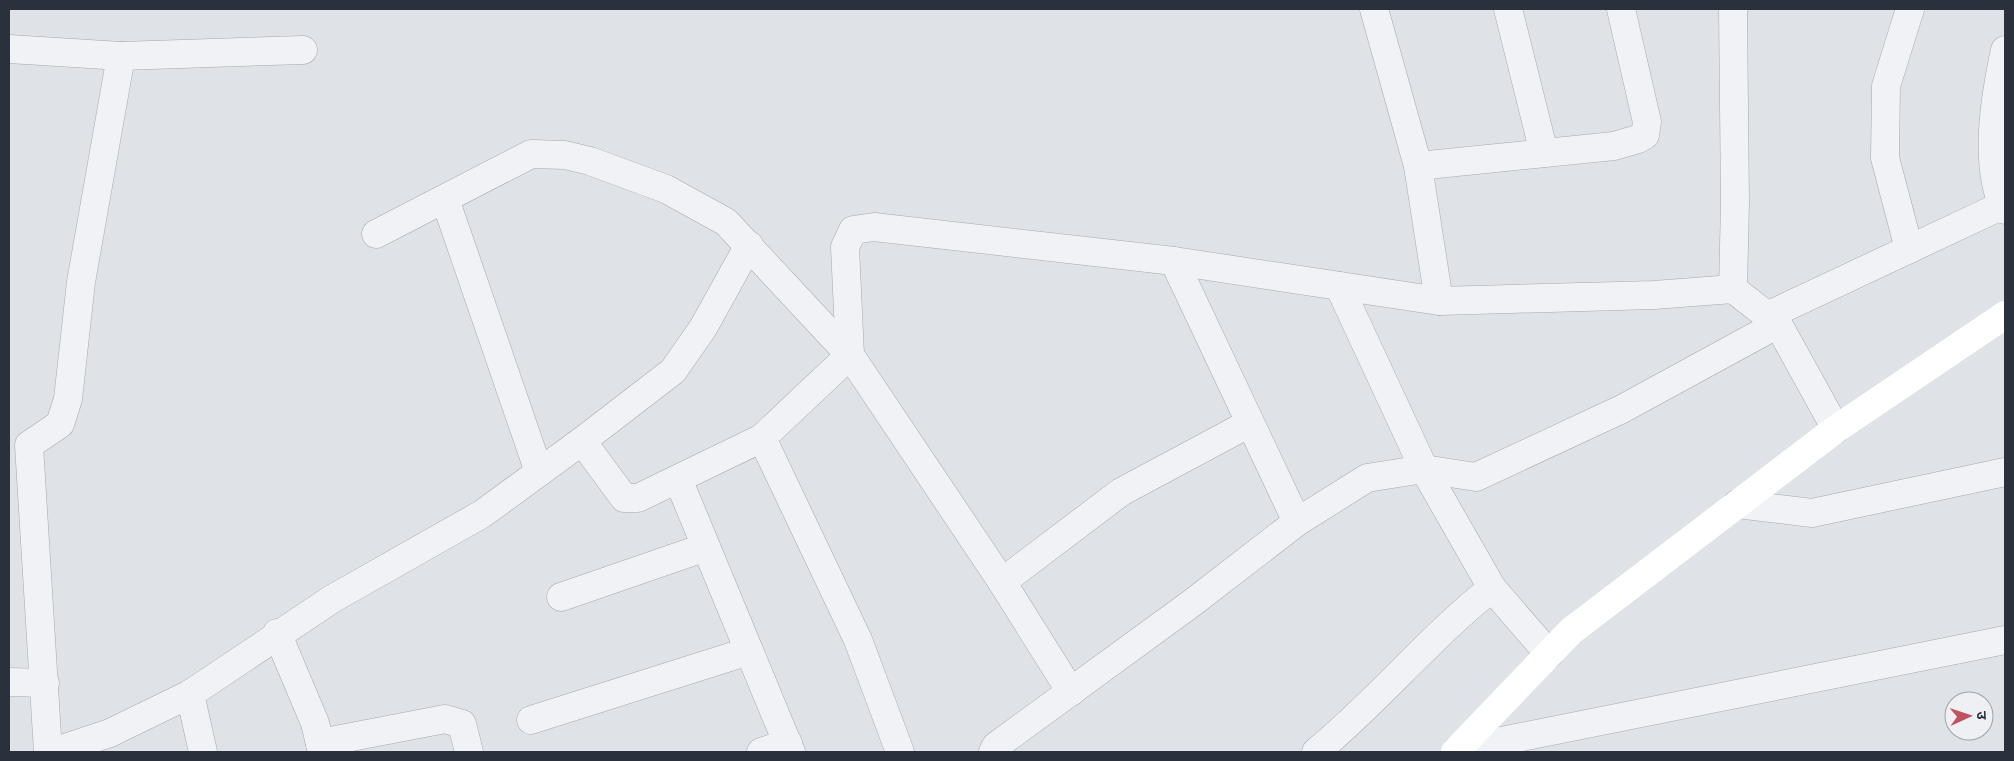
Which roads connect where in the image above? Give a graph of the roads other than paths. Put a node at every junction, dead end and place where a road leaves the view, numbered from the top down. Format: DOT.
graph roads {
  1 [pos="1374,9"];
  2 [pos="1508,9"];
  3 [pos="1621,9"];
  4 [pos="1733,9"];
  5 [pos="1910,9"];
  6 [pos="9,49"];
  7 [pos="303,50"];
  8 [pos="2005,50"];
  9 [pos="121,56"];
  10 [pos="1544,153"];
  11 [pos="1418,166"];
  12 [pos="445,199"];
  13 [pos="2004,208"];
  14 [pos="376,234"];
  15 [pos="749,245"];
  16 [pos="1909,249"];
  17 [pos="1174,261"];
  18 [pos="1339,286"];
  19 [pos="1733,289"];
  20 [pos="1438,301"];
  21 [pos="2005,315"];
  22 [pos="1772,320"];
  23 [pos="850,356"];
  24 [pos="1250,423"];
  25 [pos="1836,429"];
  26 [pos="762,438"];
  27 [pos="582,441"];
  28 [pos="19,446"];
  29 [pos="1424,469"];
  30 [pos="539,472"];
  31 [pos="2005,472"];
  32 [pos="678,479"];
  33 [pos="1737,504"];
  34 [pos="1297,522"];
  35 [pos="706,547"];
  36 [pos="1002,582"];
  37 [pos="1492,588"];
  38 [pos="561,597"];
  39 [pos="277,633"];
  40 [pos="2005,640"];
  41 [pos="749,651"];
  42 [pos="1549,654"];
  43 [pos="9,682"];
  44 [pos="45,683"];
  45 [pos="1071,692"];
  46 [pos="190,694"];
  47 [pos="530,720"];
  48 [pos="321,748"];
  49 [pos="790,748"];
  50 [pos="57,751"];
  51 [pos="1456,751"];
  52 [pos="203,752"];
  53 [pos="469,752"];
  54 [pos="761,752"];
  55 [pos="900,752"];
  56 [pos="993,752"];
  57 [pos="1316,752"];
  1 -- 11 [label="street"];
  2 -- 10 [label="street"];
  3 -- 10 [label="street"];
  4 -- 19 [label="street"];
  5 -- 16 [label="street"];
  6 -- 9 [label="street"];
  7 -- 9 [label="street"];
  8 -- 13 [label="street"];
  9 -- 28 [label="street"];
  10 -- 11 [label="street"];
  11 -- 20 [label="street"];
  12 -- 14 [label="street"];
  12 -- 15 [label="street"];
  12 -- 30 [label="street"];
  13 -- 16 [label="street"];
  15 -- 23 [label="street"];
  15 -- 27 [label="street"];
  16 -- 22 [label="street"];
  17 -- 18 [label="street"];
  17 -- 23 [label="street"];
  17 -- 24 [label="street"];
  18 -- 20 [label="street"];
  18 -- 29 [label="street"];
  19 -- 20 [label="street"];
  19 -- 22 [label="street"];
  21 -- 25 [label="street"];
  22 -- 25 [label="street"];
  22 -- 29 [label="street"];
  23 -- 26 [label="street"];
  23 -- 36 [label="street"];
  24 -- 34 [label="street"];
  24 -- 36 [label="street"];
  25 -- 33 [label="street"];
  26 -- 32 [label="street"];
  26 -- 55 [label="street"];
  27 -- 30 [label="street"];
  27 -- 32 [label="street"];
  28 -- 44 [label="street"];
  29 -- 34 [label="street"];
  29 -- 37 [label="street"];
  30 -- 39 [label="street"];
  31 -- 33 [label="street"];
  32 -- 35 [label="street"];
  33 -- 42 [label="street"];
  34 -- 45 [label="street"];
  35 -- 38 [label="street"];
  35 -- 41 [label="street"];
  36 -- 45 [label="street"];
  37 -- 42 [label="street"];
  37 -- 57 [label="street"];
  39 -- 46 [label="street"];
  39 -- 48 [label="street"];
  40 -- 51 [label="street"];
  41 -- 47 [label="street"];
  41 -- 49 [label="street"];
  42 -- 51 [label="street"];
  43 -- 44 [label="street"];
  44 -- 50 [label="street"];
  45 -- 56 [label="street"];
  46 -- 50 [label="street"];
  46 -- 52 [label="street"];
  48 -- 53 [label="street"];
  49 -- 54 [label="street"];
}
